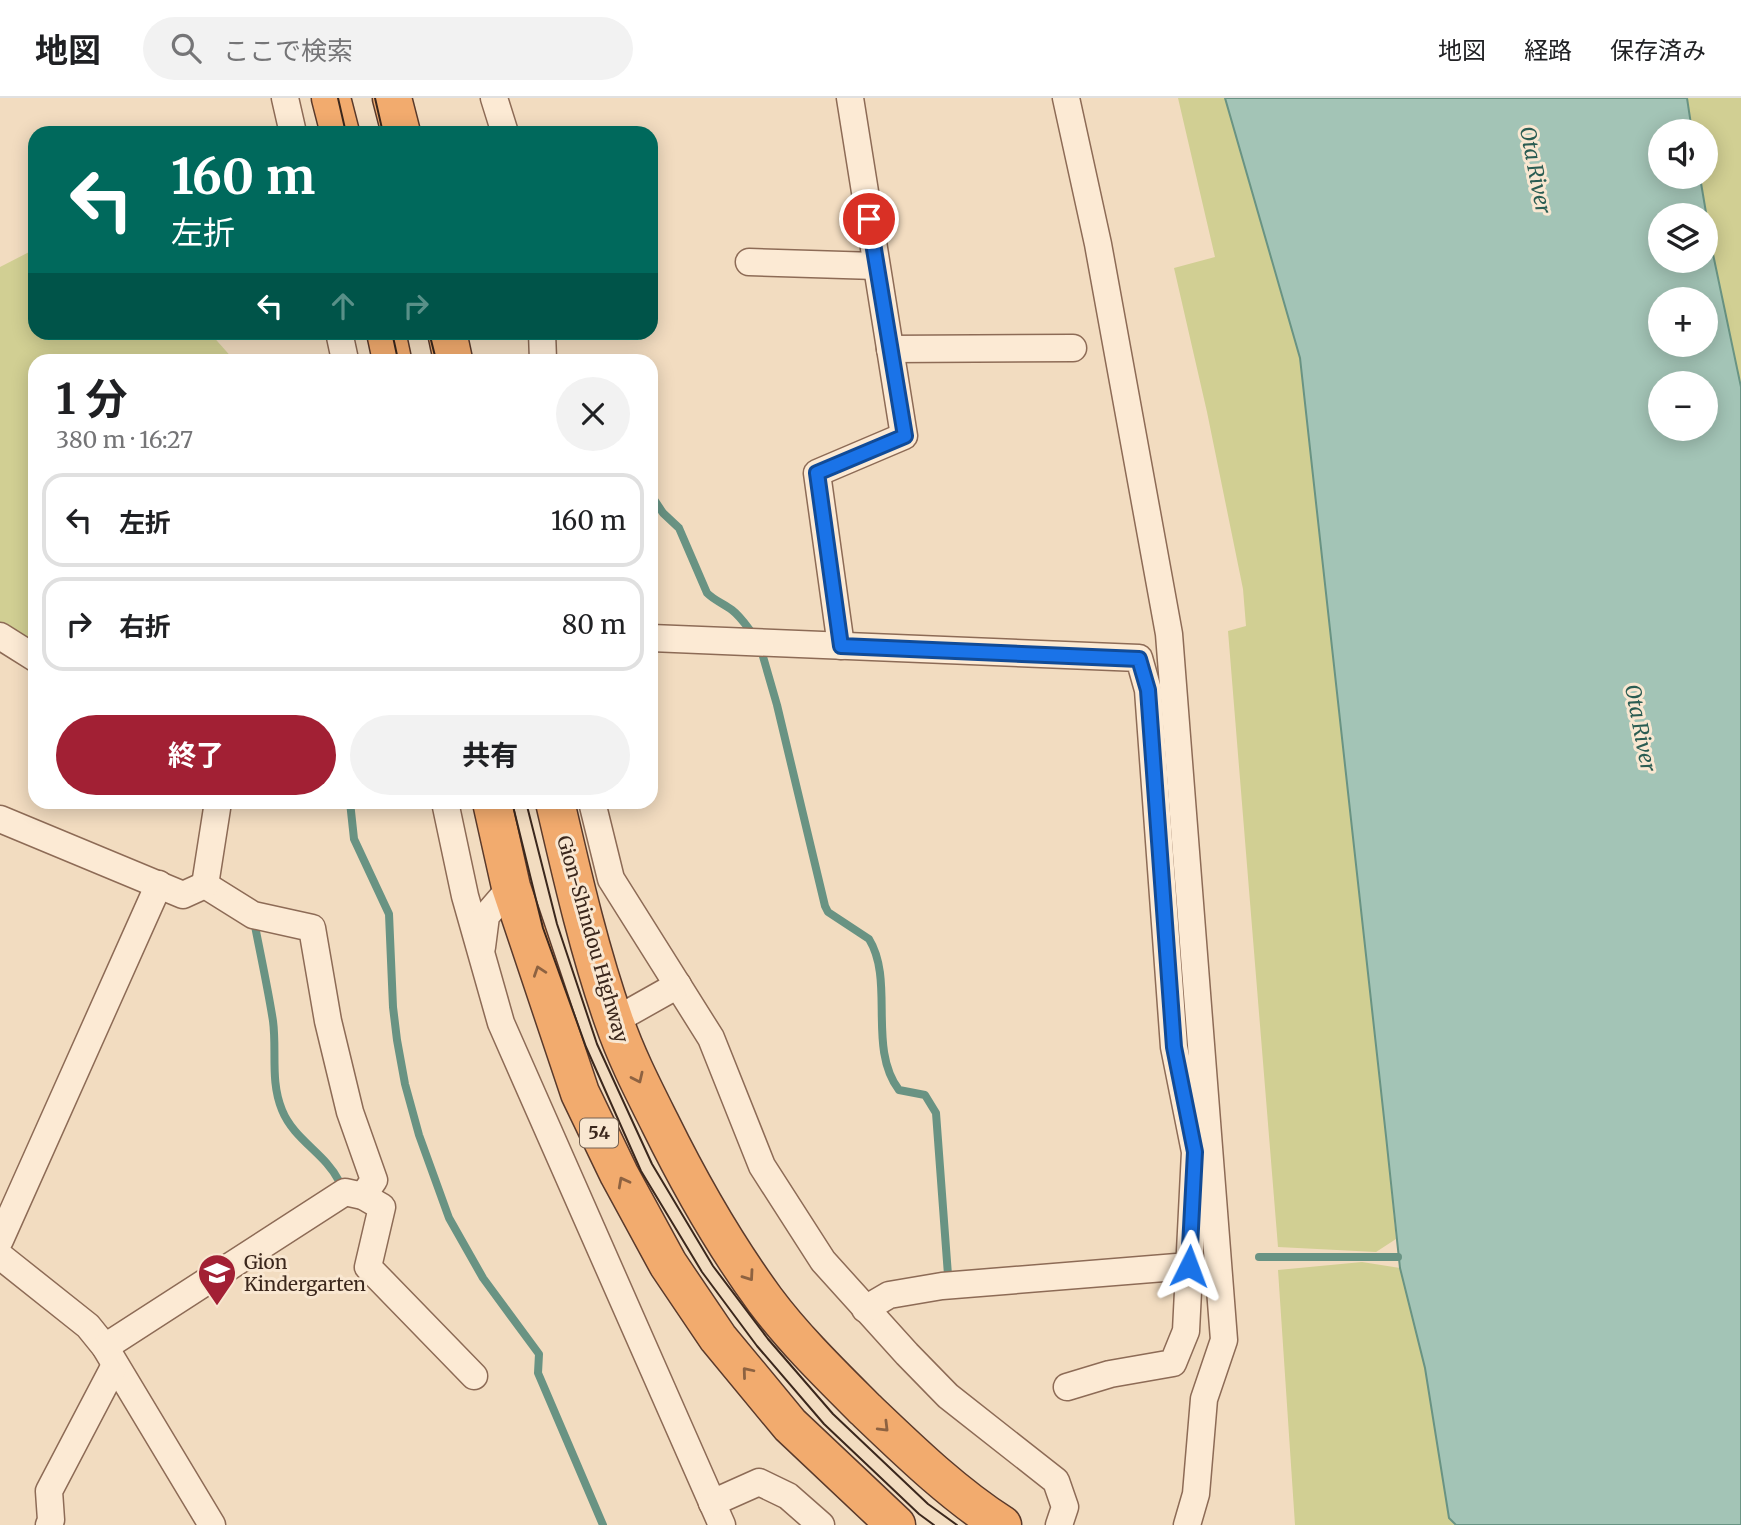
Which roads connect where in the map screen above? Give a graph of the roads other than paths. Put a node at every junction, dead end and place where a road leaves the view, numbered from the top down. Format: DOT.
graph roads {
  1 [pos="285,98"];
  2 [pos="331,98"];
  3 [pos="392,98"];
  4 [pos="494,98"];
  5 [pos="850,98"];
  6 [pos="1066,98"];
  7 [pos="291,126"];
  8 [pos="338,126"];
  9 [pos="399,126"];
  10 [pos="503,126"];
  11 [pos="749,262"];
  12 [pos="876,266"];
  13 [pos="1073,348"];
  14 [pos="890,349"];
  15 [pos="0,636"];
  16 [pos="658,638"];
  17 [pos="841,646"];
  18 [pos="28,654"];
  19 [pos="217,809"];
  20 [pos="446,809"];
  21 [pos="494,809"];
  22 [pos="557,809"];
  23 [pos="594,809"];
  24 [pos="0,819"];
  25 [pos="159,884"];
  26 [pos="205,885"];
  27 [pos="511,887"];
  28 [pos="481,956"];
  29 [pos="678,985"];
  30 [pos="614,1021"];
  31 [pos="363,1196"];
  32 [pos="0,1240"];
  33 [pos="0,1256"];
  34 [pos="1189,1266"];
  35 [pos="865,1309"];
  36 [pos="110,1356"];
  37 [pos="474,1376"];
  38 [pos="1067,1387"];
  39 [pos="717,1514"];
  40 [pos="49,1525"];
  41 [pos="212,1525"];
  42 [pos="821,1525"];
  43 [pos="896,1525"];
  44 [pos="1002,1525"];
  45 [pos="1059,1525"];
  46 [pos="1187,1525"];
  1 -- 7 [label="street"];
  2 -- 8 [label="highway"];
  3 -- 9 [label="highway"];
  4 -- 10 [label="street"];
  5 -- 12 [label="street"];
  6 -- 46 [label="street"];
  11 -- 12 [label="street"];
  12 -- 14 [label="street"];
  13 -- 14 [label="street"];
  14 -- 17 [label="street"];
  15 -- 18 [label="street"];
  16 -- 17 [label="street"];
  17 -- 34 [label="street"];
  19 -- 26 [label="street"];
  20 -- 28 [label="street"];
  21 -- 27 [label="highway, 54"];
  22 -- 30 [label="highway, Gion-Shindou Highway"];
  23 -- 29 [label="street"];
  24 -- 25 [label="street"];
  25 -- 26 [label="street"];
  25 -- 32 [label="street"];
  26 -- 31 [label="street"];
  27 -- 28 [label="street"];
  43 -- 27 [label="highway, 54, one-way"];
  28 -- 39 [label="street"];
  29 -- 30 [label="street"];
  29 -- 35 [label="street"];
  30 -- 44 [label="highway, Gion-Shindou Highway, one-way"];
  31 -- 36 [label="street"];
  31 -- 37 [label="street"];
  33 -- 36 [label="street"];
  34 -- 35 [label="street"];
  34 -- 38 [label="street"];
  35 -- 45 [label="street"];
  36 -- 40 [label="street"];
  36 -- 41 [label="street"];
  39 -- 42 [label="street"];
}
